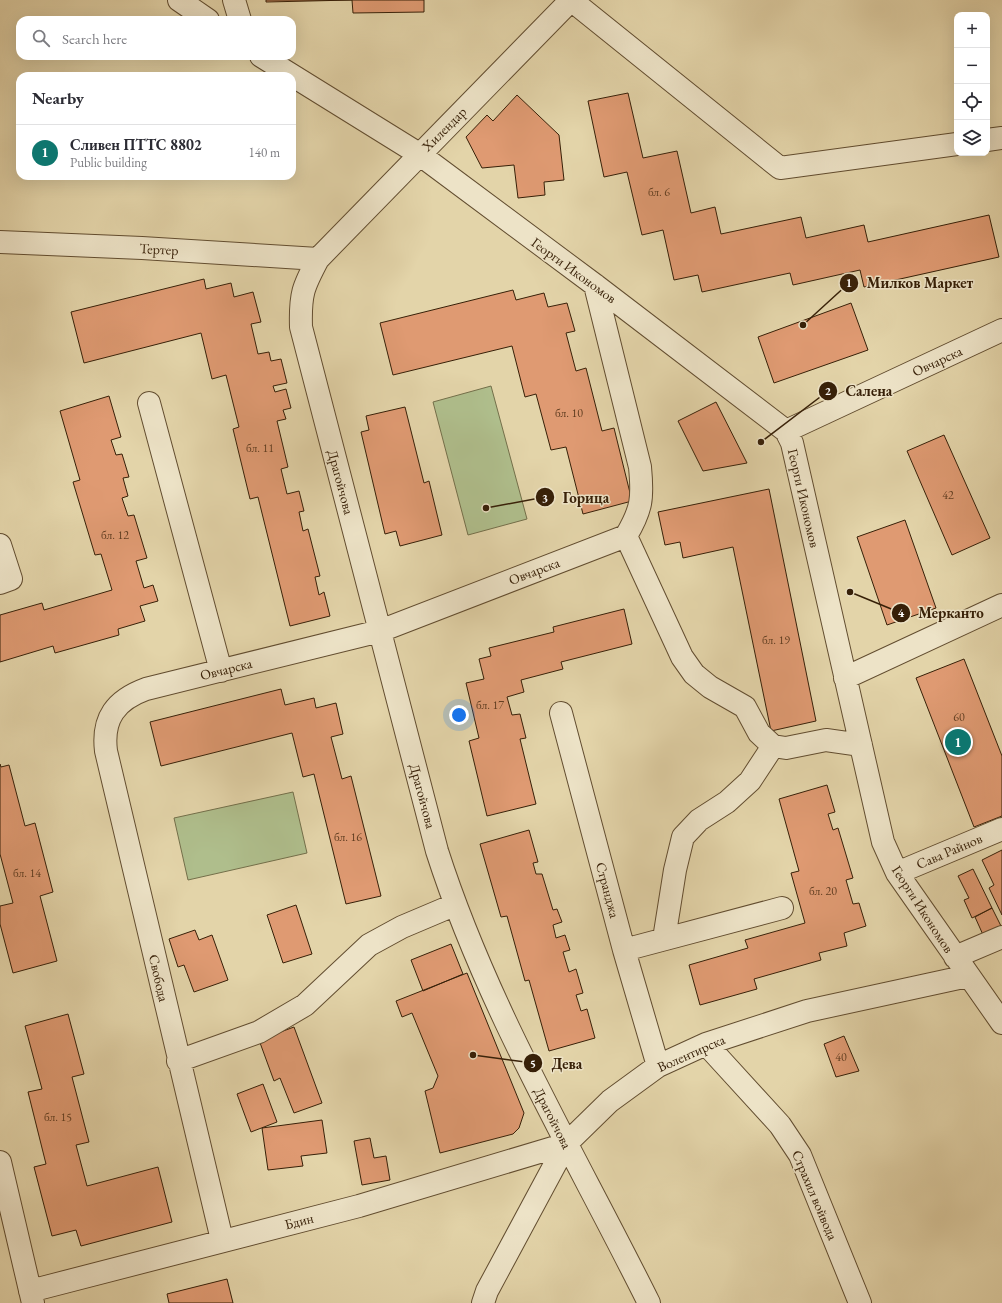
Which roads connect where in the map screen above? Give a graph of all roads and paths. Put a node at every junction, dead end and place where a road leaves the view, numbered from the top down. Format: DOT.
graph roads {
  1 [pos="179,0"];
  2 [pos="234,0"];
  3 [pos="571,0"];
  4 [pos="202,16"];
  5 [pos="239,16"];
  6 [pos="267,60"];
  7 [pos="287,72"];
  8 [pos="296,78"];
  9 [pos="1002,138"];
  10 [pos="990,140"];
  11 [pos="954,144"];
  12 [pos="419,154"];
  13 [pos="0,242"];
  14 [pos="318,259"];
  15 [pos="595,285"];
  16 [pos="1002,330"];
  17 [pos="149,403"];
  18 [pos="786,431"];
  19 [pos="626,536"];
  20 [pos="0,545"];
  21 [pos="0,583"];
  22 [pos="1001,607"];
  23 [pos="380,631"];
  24 [pos="221,671"];
  25 [pos="845,678"];
  26 [pos="561,713"];
  27 [pos="111,715"];
  28 [pos="861,745"];
  29 [pos="772,746"];
  30 [pos="1002,829"];
  31 [pos="897,873"];
  32 [pos="454,905"];
  33 [pos="782,908"];
  34 [pos="1002,937"];
  35 [pos="664,939"];
  36 [pos="624,950"];
  37 [pos="955,957"];
  38 [pos="968,976"];
  39 [pos="1002,1023"];
  40 [pos="706,1044"];
  41 [pos="178,1061"];
  42 [pos="658,1066"];
  43 [pos="566,1144"];
  44 [pos="0,1162"];
  45 [pos="8,1230"];
  46 [pos="222,1240"];
  47 [pos="32,1297"];
  48 [pos="483,1303"];
  49 [pos="649,1303"];
  50 [pos="860,1303"];
  1 -- 4 [label="street"];
  2 -- 5 [label="street"];
  3 -- 11 [label="street"];
  3 -- 12 [label="street, Хилендар"];
  6 -- 7 [label="street, Георги Икономов"];
  8 -- 12 [label="street, Георги Икономов"];
  9 -- 10 [label="street"];
  12 -- 14 [label="street, Хилендар"];
  12 -- 15 [label="street, Георги Икономов"];
  13 -- 14 [label="street, Тертер"];
  14 -- 23 [label="street, Драгойчова"];
  15 -- 18 [label="street, Георги Икономов"];
  15 -- 19 [label="street"];
  16 -- 18 [label="street, Овчарска"];
  17 -- 24 [label="street"];
  18 -- 25 [label="street, Георги Икономов"];
  19 -- 23 [label="street, Овчарска"];
  19 -- 29 [label="street"];
  20 -- 21 [label="street"];
  22 -- 25 [label="street"];
  23 -- 24 [label="street, Овчарска"];
  23 -- 32 [label="street, Драгойчова"];
  24 -- 27 [label="street, Овчарска"];
  25 -- 28 [label="street, Георги Икономов"];
  26 -- 36 [label="street, Странджа"];
  27 -- 41 [label="street, Свобода"];
  28 -- 29 [label="street"];
  28 -- 31 [label="street, Георги Икономов"];
  29 -- 35 [label="street"];
  30 -- 31 [label="street, Сава Райнов"];
  31 -- 37 [label="street, Георги Икономов"];
  32 -- 41 [label="street"];
  32 -- 43 [label="street, Драгойчова"];
  33 -- 35 [label="street"];
  34 -- 37 [label="street"];
  35 -- 36 [label="street"];
  36 -- 42 [label="street, Странджа"];
  37 -- 38 [label="street, Георги Икономов"];
  38 -- 39 [label="street, Георги Икономов"];
  38 -- 40 [label="street, Волентирска"];
  40 -- 42 [label="street, Волентирска"];
  40 -- 50 [label="street, Страхил войвода"];
  41 -- 46 [label="street, Свобода"];
  42 -- 43 [label="street, Волентирска"];
  43 -- 46 [label="street, Бдин"];
  43 -- 48 [label="street, Волентирска"];
  43 -- 49 [label="street, Драгойчова"];
  44 -- 45 [label="street"];
  45 -- 47 [label="street"];
  46 -- 47 [label="street, Бдин"];
}
